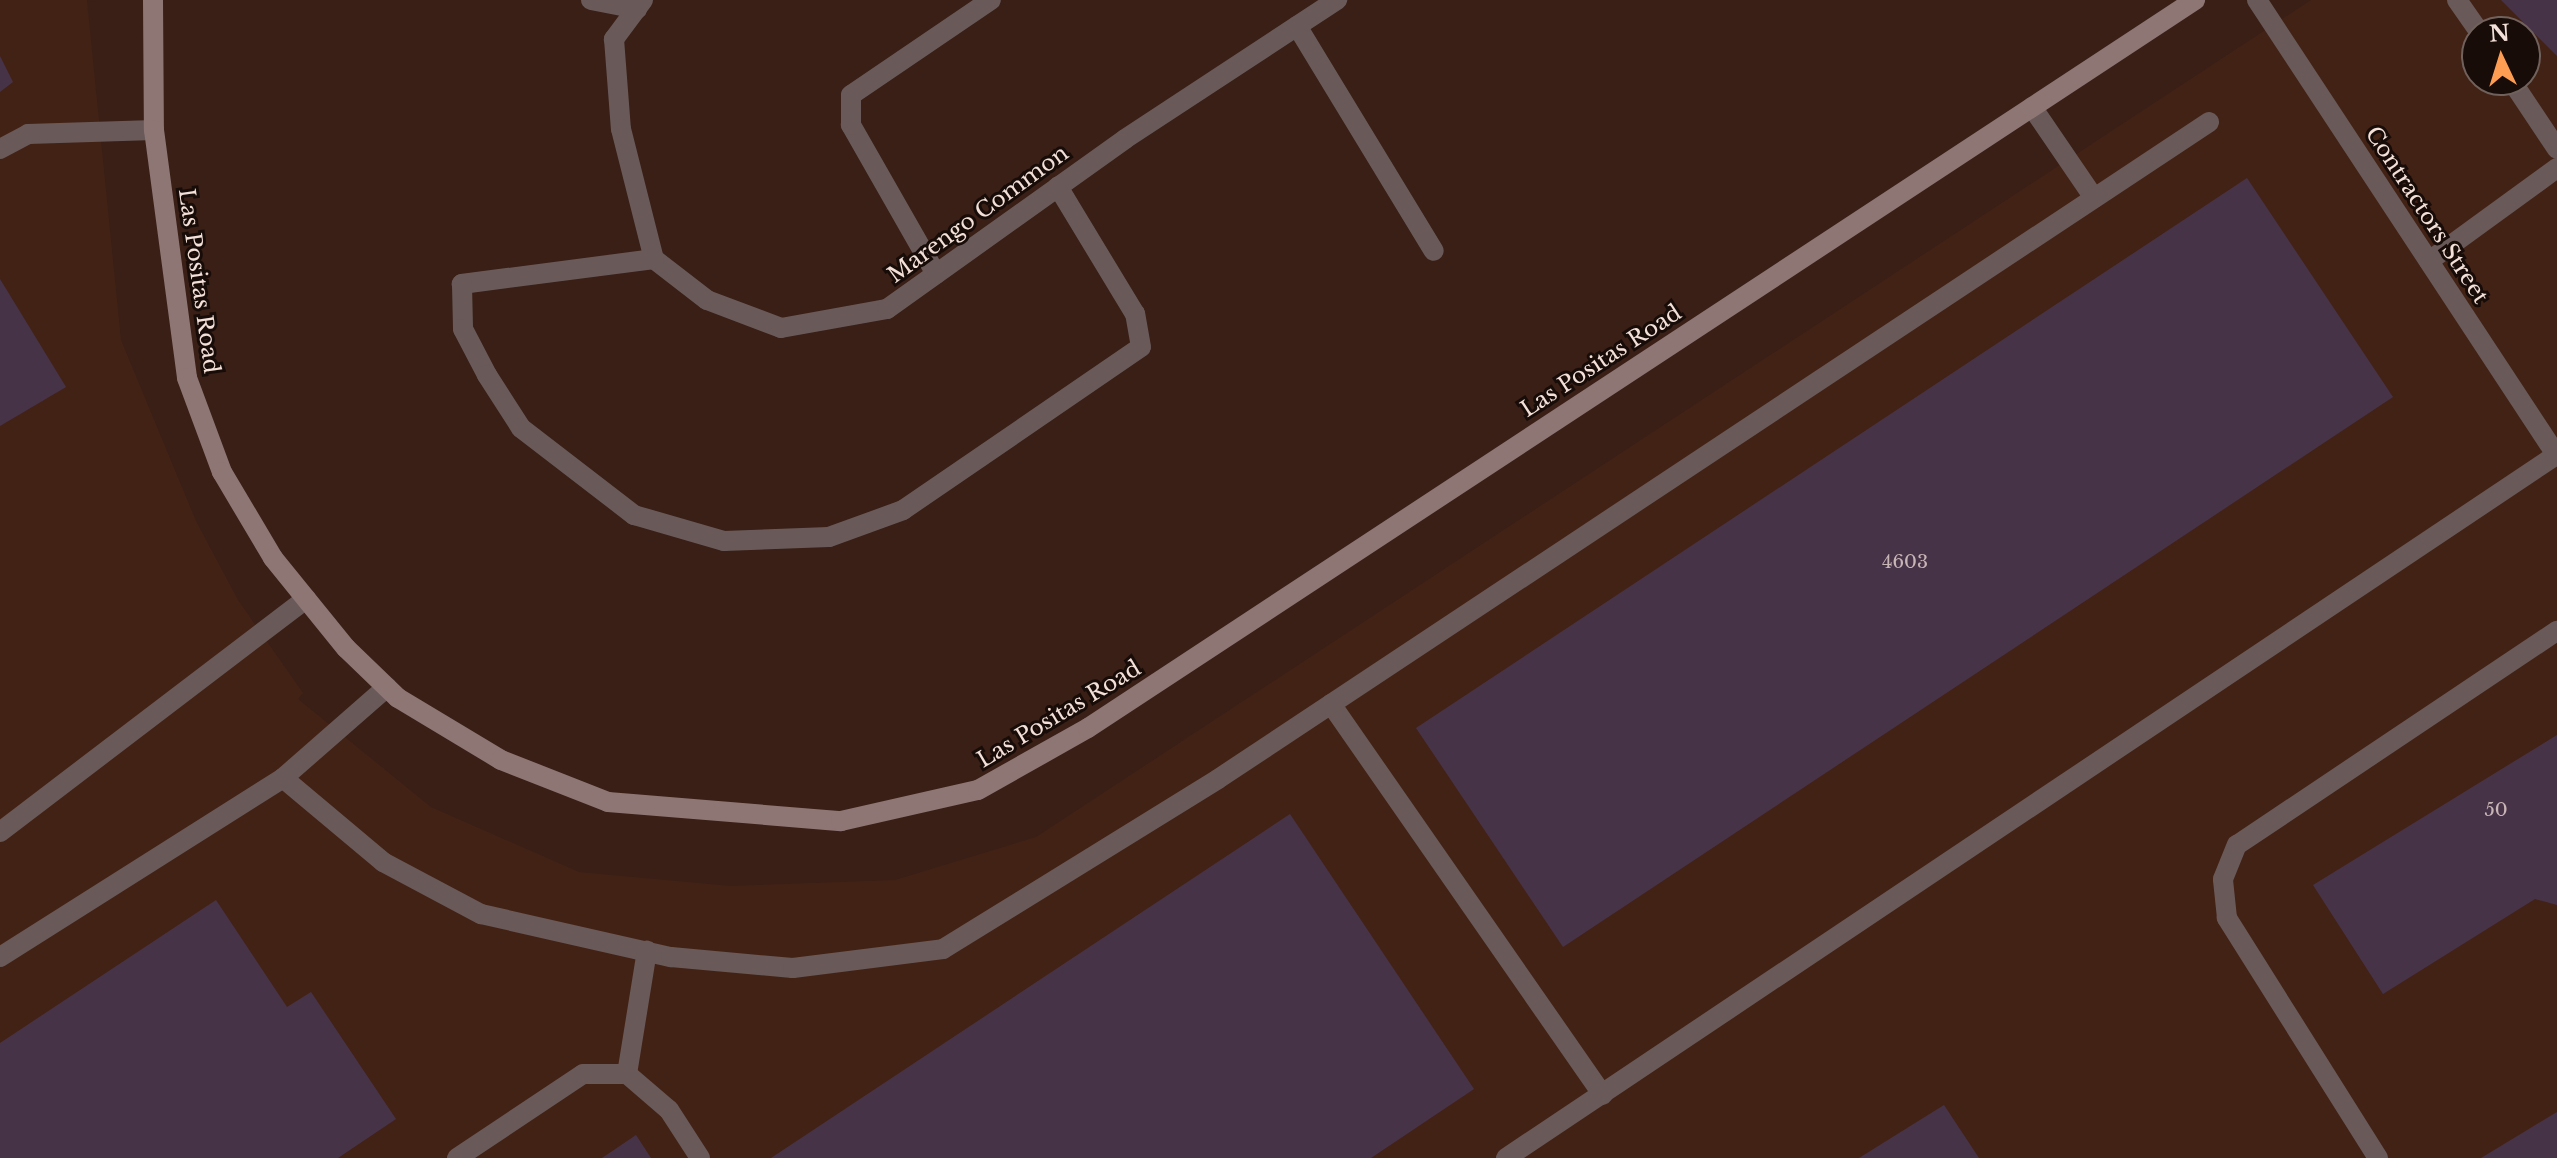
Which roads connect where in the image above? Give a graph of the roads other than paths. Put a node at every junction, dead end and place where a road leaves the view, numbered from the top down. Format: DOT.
graph roads {
  1 [pos="153,0"];
  2 [pos="591,0"];
  3 [pos="991,0"];
  4 [pos="1337,0"];
  5 [pos="2195,0"];
  6 [pos="2257,0"];
  7 [pos="640,4"];
  8 [pos="1297,26"];
  9 [pos="2522,96"];
  10 [pos="2032,107"];
  11 [pos="2209,122"];
  12 [pos="154,130"];
  13 [pos="0,149"];
  14 [pos="2557,149"];
  15 [pos="2557,168"];
  16 [pos="1058,187"];
  17 [pos="2094,198"];
  18 [pos="1434,251"];
  19 [pos="654,259"];
  20 [pos="2429,261"];
  21 [pos="936,274"];
  22 [pos="2557,455"];
  23 [pos="306,599"];
  24 [pos="2557,631"];
  25 [pos="387,687"];
  26 [pos="1331,704"];
  27 [pos="283,778"];
  28 [pos="0,832"];
  29 [pos="647,951"];
  30 [pos="0,957"];
  31 [pos="627,1074"];
  32 [pos="1603,1095"];
  33 [pos="457,1158"];
  34 [pos="700,1158"];
  35 [pos="1506,1158"];
  36 [pos="2378,1158"];
  1 -- 12 [label="main road, Las Positas Road"];
  2 -- 7 [label="street"];
  3 -- 21 [label="street"];
  4 -- 8 [label="street, Marengo Common"];
  5 -- 10 [label="main road, Las Positas Road"];
  6 -- 20 [label="street, Contractors Street"];
  7 -- 19 [label="street"];
  8 -- 16 [label="street, Marengo Common"];
  8 -- 18 [label="street"];
  9 -- 14 [label="street"];
  10 -- 17 [label="street"];
  10 -- 25 [label="main road, Las Positas Road"];
  11 -- 17 [label="street"];
  12 -- 13 [label="street"];
  12 -- 23 [label="main road, Las Positas Road"];
  15 -- 20 [label="street"];
  16 -- 19 [label="street"];
  16 -- 21 [label="street, Marengo Common"];
  17 -- 26 [label="street"];
  19 -- 21 [label="street, Marengo Common"];
  20 -- 22 [label="street, Contractors Street"];
  22 -- 32 [label="street"];
  23 -- 25 [label="main road, Las Positas Road"];
  23 -- 28 [label="street"];
  24 -- 36 [label="street"];
  25 -- 27 [label="street"];
  26 -- 29 [label="street"];
  26 -- 32 [label="street"];
  27 -- 29 [label="street"];
  27 -- 30 [label="street"];
  29 -- 31 [label="street"];
  31 -- 33 [label="street"];
  31 -- 34 [label="street"];
  32 -- 35 [label="street"];
}
